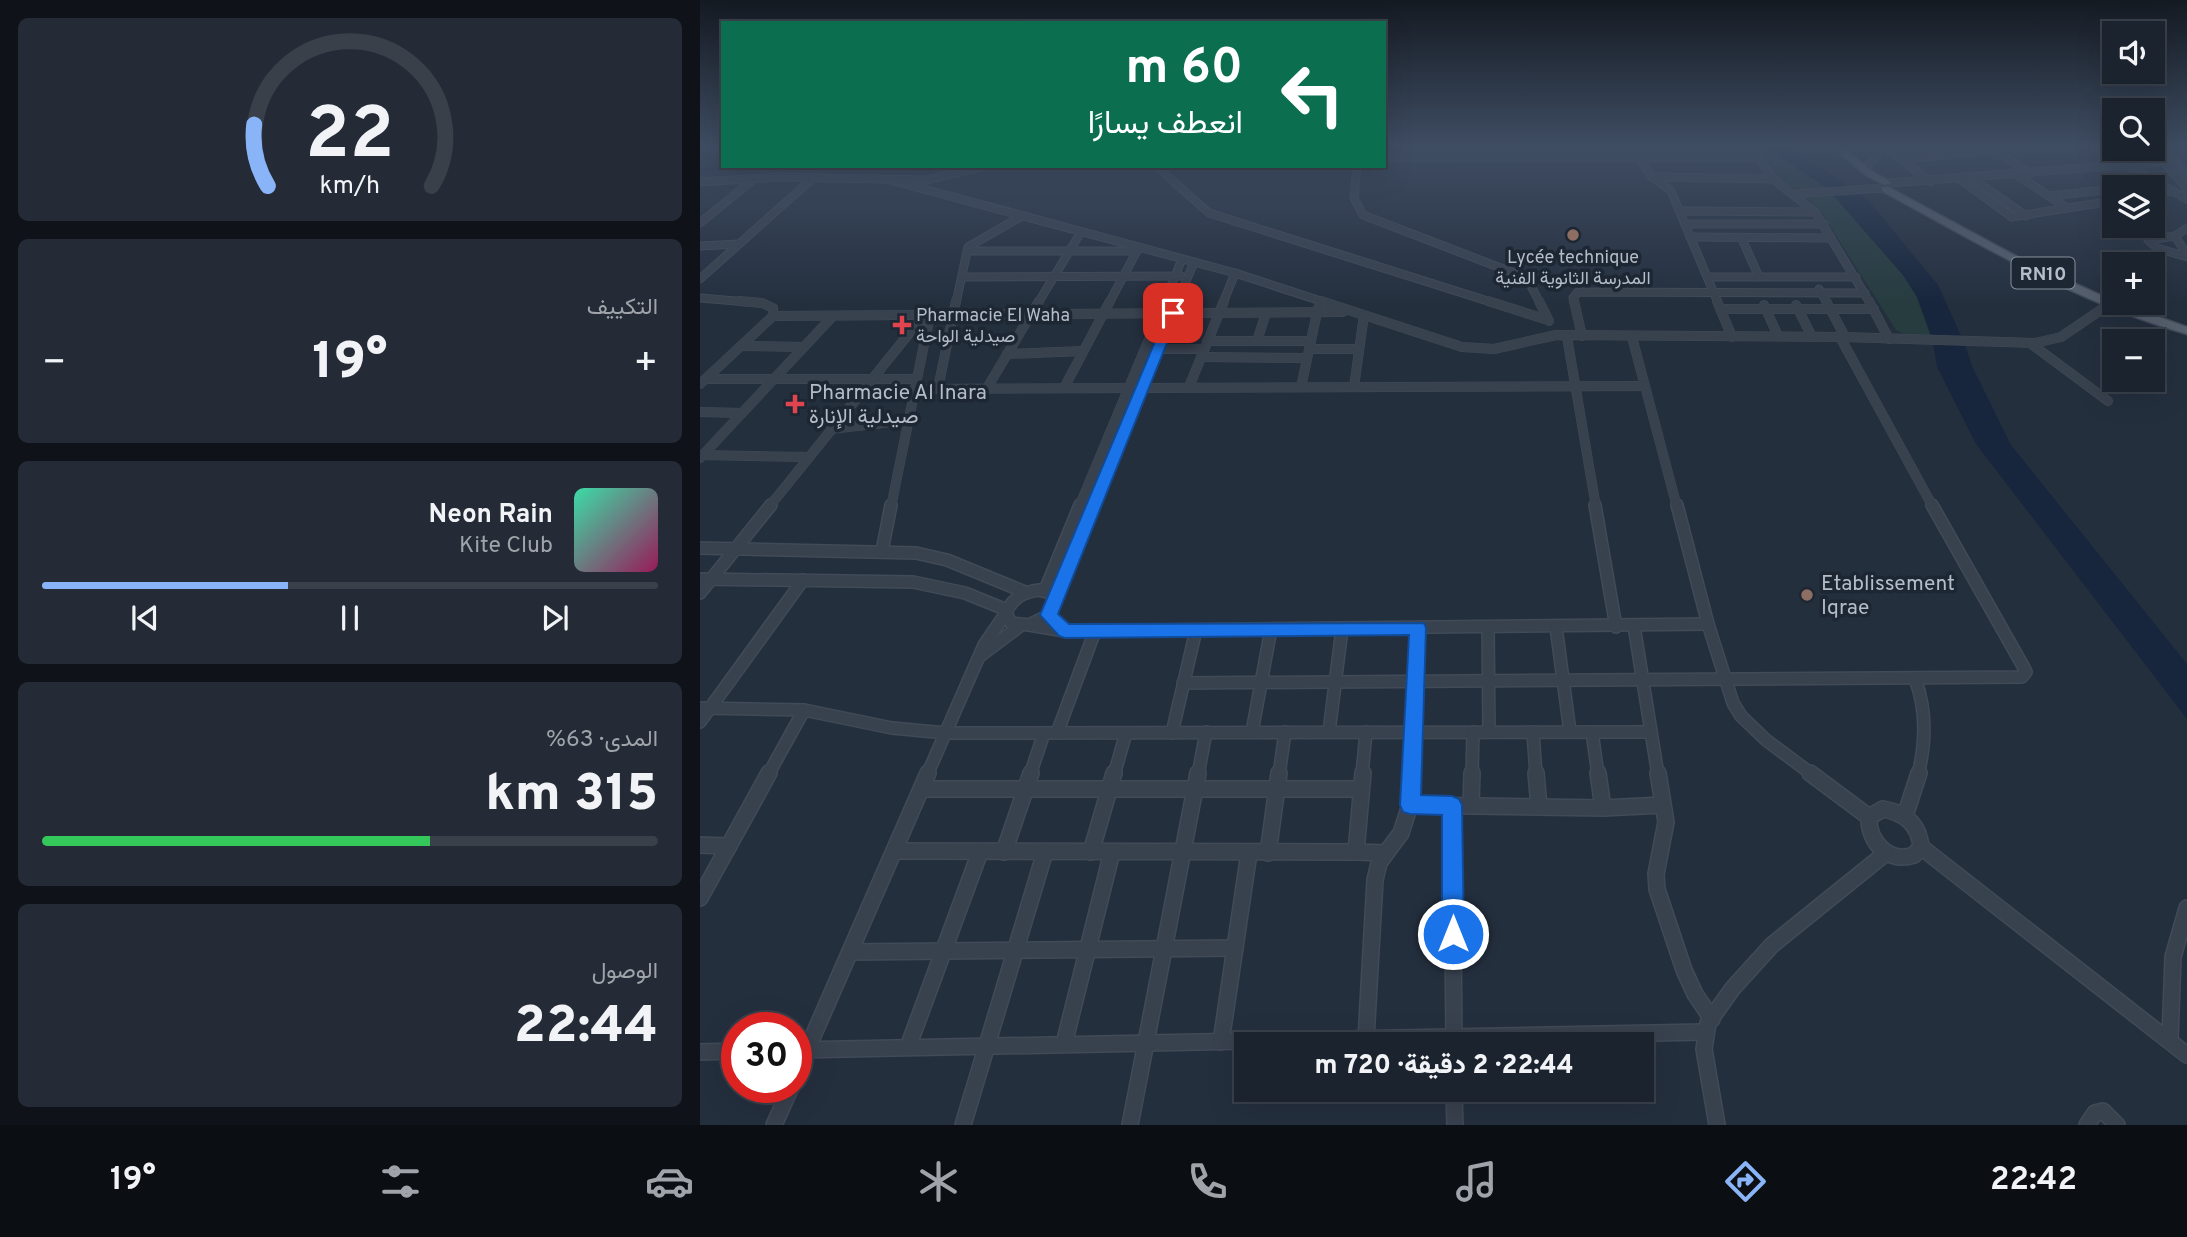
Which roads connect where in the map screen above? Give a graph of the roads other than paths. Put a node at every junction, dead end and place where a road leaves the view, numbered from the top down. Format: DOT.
graph roads {
  1 [pos="730,198"];
  2 [pos="790,198"];
  3 [pos="954,198"];
  4 [pos="1193,198"];
  5 [pos="1354,198"];
  6 [pos="1675,198"];
  7 [pos="1800,198"];
  8 [pos="1905,198"];
  9 [pos="1987,198"];
  10 [pos="2053,198"];
  11 [pos="2002,200"];
  12 [pos="1990,201"];
  13 [pos="2102,202"];
  14 [pos="2067,208"];
  15 [pos="1681,211"];
  16 [pos="1815,212"];
  17 [pos="1022,216"];
  18 [pos="2026,216"];
  19 [pos="700,223"];
  20 [pos="1685,224"];
  21 [pos="1824,224"];
  22 [pos="2187,229"];
  23 [pos="1081,232"];
  24 [pos="2175,236"];
  25 [pos="1690,237"];
  26 [pos="1741,237"];
  27 [pos="1832,238"];
  28 [pos="738,244"];
  29 [pos="700,246"];
  30 [pos="1138,249"];
  31 [pos="1070,250"];
  32 [pos="967,251"];
  33 [pos="2187,256"];
  34 [pos="1182,259"];
  35 [pos="1194,262"];
  36 [pos="1235,273"];
  37 [pos="1054,276"];
  38 [pos="1124,276"];
  39 [pos="1175,276"];
  40 [pos="1189,276"];
  41 [pos="1856,276"];
  42 [pos="963,277"];
  43 [pos="1709,277"];
  44 [pos="1755,277"];
  45 [pos="1783,277"];
  46 [pos="1813,277"];
  47 [pos="700,279"];
  48 [pos="1714,293"];
  49 [pos="1759,293"];
  50 [pos="1791,293"];
  51 [pos="1822,293"];
  52 [pos="1865,293"];
  53 [pos="700,298"];
  54 [pos="2102,299"];
  55 [pos="1320,302"];
  56 [pos="1720,309"];
  57 [pos="1766,309"];
  58 [pos="1799,309"];
  59 [pos="1830,309"];
  60 [pos="1874,309"];
  61 [pos="2102,309"];
  62 [pos="1318,312"];
  63 [pos="1353,312"];
  64 [pos="1160,313"];
  65 [pos="1173,313"];
  66 [pos="1219,313"];
  67 [pos="1266,313"];
  68 [pos="1031,314"];
  69 [pos="1104,314"];
  70 [pos="927,315"];
  71 [pos="955,315"];
  72 [pos="1364,315"];
  73 [pos="2144,315"];
  74 [pos="773,316"];
  75 [pos="833,316"];
  76 [pos="1548,320"];
  77 [pos="2187,331"];
  78 [pos="1556,335"];
  79 [pos="1582,336"];
  80 [pos="1778,336"];
  81 [pos="1567,337"];
  82 [pos="1632,337"];
  83 [pos="1732,337"];
  84 [pos="1812,337"];
  85 [pos="1843,337"];
  86 [pos="1889,339"];
  87 [pos="1257,341"];
  88 [pos="2029,343"];
  89 [pos="741,346"];
  90 [pos="804,346"];
  91 [pos="1159,349"];
  92 [pos="1204,349"];
  93 [pos="1309,349"];
  94 [pos="1359,349"];
  95 [pos="1083,351"];
  96 [pos="1007,354"];
  97 [pos="774,379"];
  98 [pos="872,379"];
  99 [pos="703,381"];
  100 [pos="916,384"];
  101 [pos="1576,386"];
  102 [pos="1645,386"];
  103 [pos="1189,387"];
  104 [pos="1301,387"];
  105 [pos="1354,387"];
  106 [pos="938,388"];
  107 [pos="987,388"];
  108 [pos="1064,388"];
  109 [pos="1129,388"];
  110 [pos="1143,388"];
  111 [pos="2109,401"];
  112 [pos="700,412"];
  113 [pos="742,413"];
  114 [pos="909,420"];
  115 [pos="831,429"];
  116 [pos="701,456"];
  117 [pos="808,457"];
  118 [pos="700,548"];
  119 [pos="734,549"];
  120 [pos="882,551"];
  121 [pos="705,579"];
  122 [pos="803,580"];
  123 [pos="1045,590"];
  124 [pos="1025,592"];
  125 [pos="700,593"];
  126 [pos="1055,600"];
  127 [pos="1007,612"];
  128 [pos="1049,615"];
  129 [pos="1708,624"];
  130 [pos="1025,626"];
  131 [pos="1634,626"];
  132 [pos="1556,627"];
  133 [pos="1616,627"];
  134 [pos="1418,628"];
  135 [pos="1488,628"];
  136 [pos="1271,629"];
  137 [pos="1342,629"];
  138 [pos="1196,630"];
  139 [pos="1065,631"];
  140 [pos="1095,631"];
  141 [pos="980,656"];
  142 [pos="1725,678"];
  143 [pos="1643,679"];
  144 [pos="1915,679"];
  145 [pos="1490,680"];
  146 [pos="1562,680"];
  147 [pos="1414,681"];
  148 [pos="1262,682"];
  149 [pos="1335,682"];
  150 [pos="1184,683"];
  151 [pos="705,708"];
  152 [pos="804,710"];
  153 [pos="700,722"];
  154 [pos="1206,732"];
  155 [pos="1284,732"];
  156 [pos="1329,732"];
  157 [pos="1366,732"];
  158 [pos="1413,732"];
  159 [pos="1472,732"];
  160 [pos="1489,732"];
  161 [pos="1533,732"];
  162 [pos="1570,732"];
  163 [pos="1592,732"];
  164 [pos="1651,732"];
  165 [pos="946,733"];
  166 [pos="1050,733"];
  167 [pos="1126,733"];
  168 [pos="1172,733"];
  169 [pos="1252,733"];
  170 [pos="922,789"];
  171 [pos="1025,789"];
  172 [pos="1109,789"];
  173 [pos="1195,789"];
  174 [pos="1277,789"];
  175 [pos="1361,789"];
  176 [pos="1410,805"];
  177 [pos="1452,805"];
  178 [pos="1663,805"];
  179 [pos="1471,806"];
  180 [pos="1539,807"];
  181 [pos="1603,808"];
  182 [pos="1869,817"];
  183 [pos="1905,817"];
  184 [pos="700,845"];
  185 [pos="729,846"];
  186 [pos="1920,847"];
  187 [pos="894,851"];
  188 [pos="981,852"];
  189 [pos="1004,852"];
  190 [pos="1045,852"];
  191 [pos="1091,852"];
  192 [pos="1112,852"];
  193 [pos="1183,852"];
  194 [pos="1356,852"];
  195 [pos="1249,853"];
  196 [pos="1268,853"];
  197 [pos="1385,853"];
  198 [pos="1886,853"];
  199 [pos="700,898"];
  200 [pos="2187,908"];
  201 [pos="1235,948"];
  202 [pos="1087,950"];
  203 [pos="1164,950"];
  204 [pos="1015,951"];
  205 [pos="850,952"];
  206 [pos="943,952"];
  207 [pos="1708,1025"];
  208 [pos="812,1030"];
  209 [pos="1366,1032"];
  210 [pos="1454,1032"];
  211 [pos="1597,1032"];
  212 [pos="2170,1039"];
  213 [pos="1221,1042"];
  214 [pos="1234,1042"];
  215 [pos="1146,1043"];
  216 [pos="1064,1044"];
  217 [pos="987,1046"];
  218 [pos="908,1047"];
  219 [pos="812,1050"];
  220 [pos="721,1051"];
  221 [pos="700,1052"];
  222 [pos="2187,1055"];
  223 [pos="1454,1102"];
  224 [pos="784,1103"];
  225 [pos="774,1125"];
  226 [pos="963,1125"];
  227 [pos="1130,1125"];
  228 [pos="1455,1125"];
  229 [pos="1717,1125"];
  230 [pos="2087,1125"];
  231 [pos="2117,1125"];
  1 -- 19 [label="street"];
  2 -- 28 [label="street"];
  3 -- 17 [label="street"];
  4 -- 76 [label="street"];
  5 -- 76 [label="street"];
  6 -- 15 [label="street"];
  7 -- 16 [label="street"];
  8 -- 54 [label="main road, RN10"];
  9 -- 12 [label="street"];
  10 -- 14 [label="street"];
  11 -- 12 [label="street"];
  11 -- 18 [label="street"];
  12 -- 18 [label="street"];
  13 -- 14 [label="street"];
  14 -- 18 [label="street"];
  15 -- 16 [label="street"];
  15 -- 20 [label="street"];
  16 -- 21 [label="street"];
  17 -- 23 [label="street"];
  17 -- 32 [label="street"];
  20 -- 21 [label="street"];
  20 -- 25 [label="street"];
  21 -- 27 [label="street"];
  22 -- 24 [label="street"];
  23 -- 30 [label="street"];
  23 -- 31 [label="street"];
  24 -- 33 [label="street"];
  24 -- 33 [label="street"];
  25 -- 26 [label="street"];
  25 -- 43 [label="street"];
  26 -- 27 [label="street"];
  26 -- 44 [label="street"];
  27 -- 41 [label="street"];
  28 -- 29 [label="street"];
  28 -- 47 [label="street"];
  30 -- 31 [label="street"];
  30 -- 34 [label="street"];
  30 -- 38 [label="street"];
  31 -- 32 [label="street"];
  31 -- 37 [label="street"];
  32 -- 42 [label="street"];
  34 -- 35 [label="street"];
  34 -- 39 [label="street"];
  35 -- 36 [label="street"];
  35 -- 40 [label="street"];
  36 -- 55 [label="street"];
  36 -- 66 [label="street"];
  37 -- 38 [label="street"];
  37 -- 42 [label="street"];
  37 -- 68 [label="street"];
  38 -- 39 [label="street"];
  38 -- 69 [label="street"];
  39 -- 40 [label="street"];
  39 -- 64 [label="street"];
  40 -- 65 [label="street"];
  41 -- 46 [label="street"];
  41 -- 52 [label="street"];
  42 -- 71 [label="street"];
  43 -- 44 [label="street"];
  43 -- 48 [label="street"];
  44 -- 45 [label="street"];
  44 -- 49 [label="street"];
  45 -- 46 [label="street"];
  45 -- 50 [label="street"];
  46 -- 51 [label="street"];
  48 -- 49 [label="street"];
  48 -- 56 [label="street"];
  48 -- 79 [label="street"];
  49 -- 50 [label="street"];
  49 -- 57 [label="street"];
  50 -- 51 [label="street"];
  50 -- 58 [label="street"];
  51 -- 52 [label="street"];
  51 -- 59 [label="street"];
  52 -- 60 [label="street"];
  53 -- 74 [label="street"];
  55 -- 62 [label="street"];
  55 -- 63 [label="street"];
  56 -- 57 [label="street"];
  56 -- 83 [label="street"];
  57 -- 58 [label="street"];
  57 -- 80 [label="street"];
  58 -- 59 [label="street"];
  58 -- 84 [label="street"];
  59 -- 60 [label="street"];
  59 -- 85 [label="street"];
  60 -- 86 [label="street"];
  61 -- 88 [label="street"];
  62 -- 63 [label="street"];
  62 -- 67 [label="street"];
  62 -- 93 [label="street"];
  63 -- 72 [label="street"];
  64 -- 65 [label="street"];
  64 -- 69 [label="street"];
  64 -- 109 [label="street"];
  65 -- 66 [label="street"];
  65 -- 91 [label="street"];
  66 -- 67 [label="street"];
  66 -- 92 [label="street"];
  67 -- 87 [label="street"];
  68 -- 69 [label="street"];
  68 -- 71 [label="street"];
  68 -- 96 [label="street"];
  69 -- 95 [label="street"];
  70 -- 71 [label="street"];
  70 -- 75 [label="street"];
  70 -- 98 [label="street"];
  70 -- 100 [label="street"];
  71 -- 106 [label="street"];
  72 -- 78 [label="street"];
  72 -- 94 [label="street"];
  73 -- 77 [label="main road, RN10"];
  74 -- 75 [label="street"];
  74 -- 89 [label="street"];
  75 -- 90 [label="street"];
  76 -- 78 [label="street"];
  78 -- 81 [label="street"];
  79 -- 81 [label="street"];
  79 -- 82 [label="street"];
  80 -- 83 [label="street"];
  80 -- 84 [label="street"];
  81 -- 101 [label="street"];
  82 -- 83 [label="street"];
  82 -- 102 [label="street"];
  84 -- 85 [label="street"];
  85 -- 86 [label="street"];
  85 -- 144 [label="street"];
  86 -- 88 [label="street"];
  87 -- 92 [label="street"];
  87 -- 93 [label="street"];
  88 -- 111 [label="street"];
  89 -- 90 [label="street"];
  89 -- 99 [label="street"];
  90 -- 97 [label="street"];
  91 -- 92 [label="street"];
  91 -- 110 [label="street"];
  92 -- 93 [label="street"];
  92 -- 103 [label="street"];
  93 -- 94 [label="street"];
  93 -- 104 [label="street"];
  94 -- 105 [label="street"];
  95 -- 96 [label="street"];
  95 -- 108 [label="street"];
  96 -- 107 [label="street"];
  97 -- 98 [label="street"];
  97 -- 99 [label="street"];
  97 -- 113 [label="street"];
  98 -- 100 [label="street"];
  98 -- 115 [label="street"];
  100 -- 106 [label="street"];
  100 -- 114 [label="street"];
  101 -- 102 [label="street"];
  101 -- 105 [label="street"];
  101 -- 133 [label="street"];
  102 -- 129 [label="street"];
  103 -- 104 [label="street"];
  103 -- 110 [label="street"];
  104 -- 105 [label="street"];
  106 -- 107 [label="street"];
  107 -- 108 [label="street"];
  108 -- 109 [label="street"];
  109 -- 110 [label="street"];
  109 -- 123 [label="street"];
  110 -- 126 [label="street"];
  112 -- 113 [label="street"];
  113 -- 116 [label="street"];
  114 -- 115 [label="street"];
  114 -- 120 [label="street"];
  115 -- 117 [label="street"];
  116 -- 117 [label="street"];
  117 -- 119 [label="street"];
  118 -- 119 [label="street"];
  119 -- 120 [label="street"];
  119 -- 121 [label="street"];
  120 -- 124 [label="street"];
  121 -- 122 [label="street"];
  121 -- 125 [label="street"];
  122 -- 127 [label="street"];
  122 -- 151 [label="street"];
  123 -- 124 [label="street"];
  123 -- 126 [label="street"];
  124 -- 127 [label="street"];
  126 -- 128 [label="street"];
  127 -- 130 [label="street"];
  127 -- 141 [label="street"];
  128 -- 130 [label="street"];
  128 -- 139 [label="street"];
  129 -- 131 [label="street"];
  129 -- 142 [label="street"];
  130 -- 139 [label="street"];
  130 -- 141 [label="street"];
  131 -- 133 [label="street"];
  131 -- 143 [label="street"];
  132 -- 133 [label="street"];
  132 -- 135 [label="street"];
  132 -- 146 [label="street"];
  134 -- 135 [label="street"];
  134 -- 137 [label="street"];
  134 -- 147 [label="street"];
  135 -- 145 [label="street"];
  136 -- 137 [label="street"];
  136 -- 138 [label="street"];
  136 -- 148 [label="street"];
  137 -- 149 [label="street"];
  138 -- 140 [label="street"];
  138 -- 150 [label="street"];
  139 -- 140 [label="street"];
  140 -- 166 [label="street"];
  141 -- 165 [label="street"];
  142 -- 143 [label="street"];
  142 -- 144 [label="street"];
  142 -- 182 [label="street"];
  143 -- 146 [label="street"];
  143 -- 164 [label="street"];
  144 -- 183 [label="street"];
  145 -- 146 [label="street"];
  145 -- 147 [label="street"];
  145 -- 160 [label="street"];
  146 -- 162 [label="street"];
  147 -- 149 [label="street"];
  147 -- 158 [label="street"];
  148 -- 149 [label="street"];
  148 -- 150 [label="street"];
  148 -- 169 [label="street"];
  149 -- 156 [label="street"];
  150 -- 168 [label="street"];
  151 -- 152 [label="street"];
  151 -- 153 [label="street"];
  152 -- 165 [label="street"];
  152 -- 185 [label="street"];
  154 -- 168 [label="street"];
  154 -- 169 [label="street"];
  154 -- 173 [label="street"];
  155 -- 156 [label="street"];
  155 -- 169 [label="street"];
  155 -- 174 [label="street"];
  156 -- 157 [label="street"];
  157 -- 158 [label="street"];
  157 -- 175 [label="street"];
  158 -- 159 [label="street"];
  158 -- 176 [label="street"];
  159 -- 160 [label="street"];
  159 -- 179 [label="street"];
  160 -- 161 [label="street"];
  161 -- 162 [label="street"];
  161 -- 180 [label="street"];
  162 -- 163 [label="street"];
  163 -- 164 [label="street"];
  163 -- 181 [label="street"];
  164 -- 178 [label="street"];
  165 -- 166 [label="street"];
  165 -- 170 [label="street"];
  166 -- 167 [label="street"];
  166 -- 171 [label="street"];
  167 -- 168 [label="street"];
  167 -- 172 [label="street"];
  170 -- 171 [label="street"];
  170 -- 187 [label="street"];
  171 -- 172 [label="street"];
  171 -- 189 [label="street"];
  172 -- 173 [label="street"];
  172 -- 191 [label="street"];
  173 -- 174 [label="street"];
  173 -- 193 [label="street"];
  174 -- 175 [label="street"];
  174 -- 196 [label="street"];
  175 -- 194 [label="street"];
  176 -- 177 [label="street"];
  176 -- 197 [label="street"];
  177 -- 179 [label="street"];
  177 -- 210 [label="street"];
  178 -- 181 [label="street"];
  178 -- 207 [label="street"];
  179 -- 180 [label="street"];
  180 -- 181 [label="street"];
  182 -- 183 [label="street"];
  182 -- 198 [label="street"];
  183 -- 186 [label="street"];
  184 -- 185 [label="street"];
  185 -- 199 [label="street"];
  186 -- 198 [label="street"];
  186 -- 212 [label="street"];
  187 -- 188 [label="street"];
  187 -- 205 [label="street"];
  188 -- 189 [label="street"];
  188 -- 206 [label="street"];
  189 -- 190 [label="street"];
  190 -- 191 [label="street"];
  190 -- 204 [label="street"];
  191 -- 192 [label="street"];
  192 -- 193 [label="street"];
  192 -- 202 [label="street"];
  193 -- 195 [label="street"];
  193 -- 203 [label="street"];
  194 -- 196 [label="street"];
  194 -- 197 [label="street"];
  195 -- 196 [label="street"];
  195 -- 201 [label="street"];
  197 -- 209 [label="street"];
  198 -- 207 [label="street"];
  200 -- 212 [label="street"];
  201 -- 203 [label="street"];
  201 -- 213 [label="street"];
  202 -- 203 [label="street"];
  202 -- 204 [label="street"];
  202 -- 216 [label="street"];
  203 -- 215 [label="street"];
  204 -- 206 [label="street"];
  204 -- 217 [label="street"];
  205 -- 206 [label="street"];
  205 -- 208 [label="street"];
  206 -- 218 [label="street"];
  207 -- 211 [label="street"];
  207 -- 229 [label="street"];
  212 -- 222 [label="street"];
  213 -- 214 [label="street"];
  213 -- 215 [label="street"];
  215 -- 216 [label="street"];
  215 -- 227 [label="street"];
  216 -- 217 [label="street"];
  217 -- 218 [label="street"];
  217 -- 226 [label="street"];
  218 -- 219 [label="street"];
  220 -- 221 [label="street"];
  223 -- 228 [label="street"];
  224 -- 225 [label="street"];
  230 -- 231 [label="street"];
}
